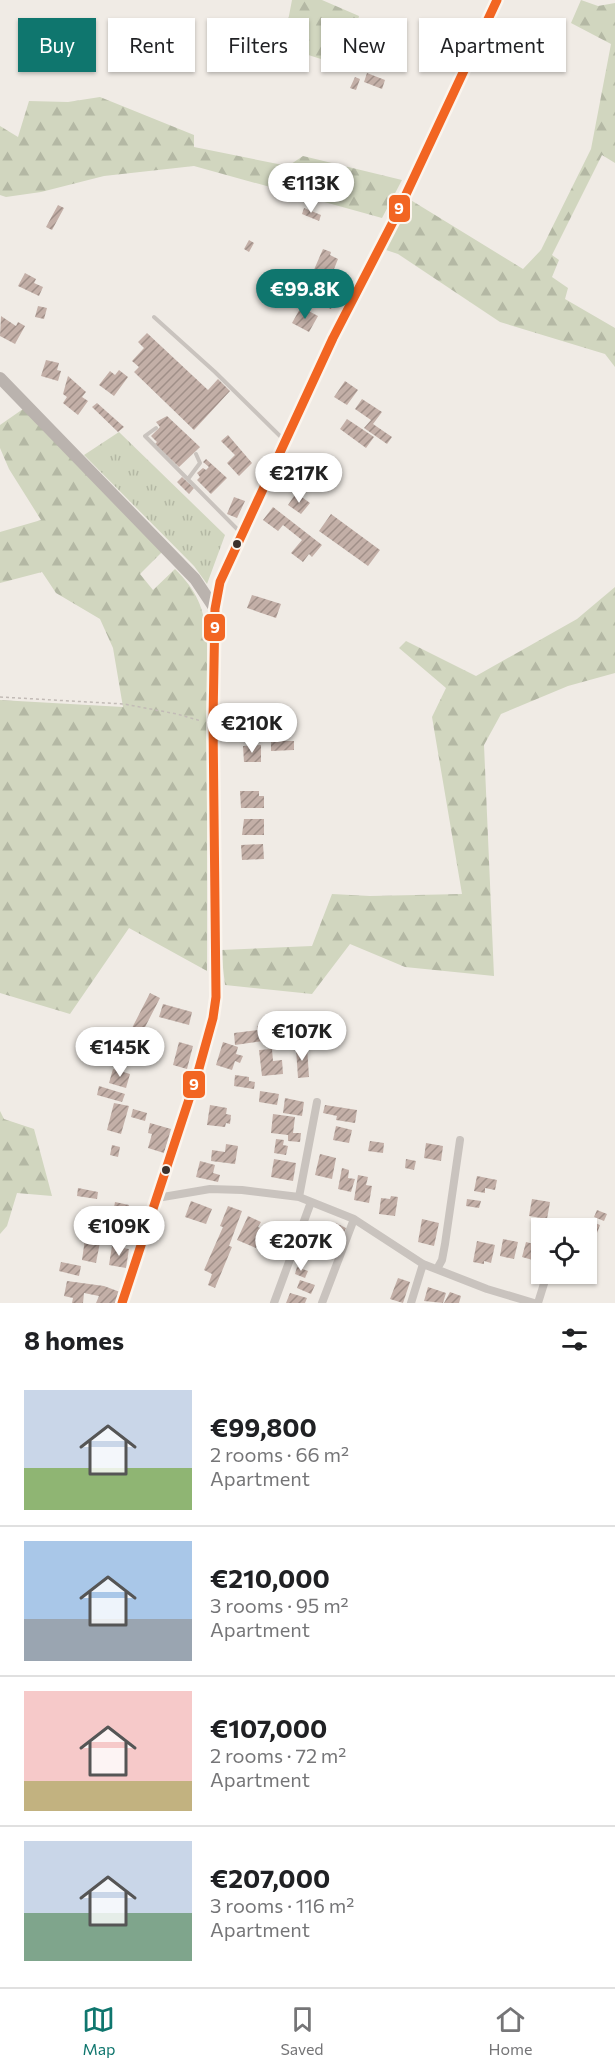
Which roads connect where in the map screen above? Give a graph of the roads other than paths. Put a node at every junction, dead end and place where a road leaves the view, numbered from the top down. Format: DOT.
graph roads {
  1 [pos="497,0"];
  2 [pos="154,317"];
  3 [pos="0,378"];
  4 [pos="156,428"];
  5 [pos="285,441"];
  6 [pos="196,454"];
  7 [pos="188,479"];
  8 [pos="242,534"];
  9 [pos="214,609"];
  10 [pos="317,1102"];
  11 [pos="460,1140"];
  12 [pos="157,1197"];
  13 [pos="299,1197"];
  14 [pos="311,1202"];
  15 [pos="354,1219"];
  16 [pos="423,1263"];
  17 [pos="437,1269"];
  18 [pos="543,1284"];
  19 [pos="122,1303"];
  20 [pos="274,1303"];
  21 [pos="322,1303"];
  22 [pos="411,1303"];
  23 [pos="536,1303"];
  1 -- 5 [label="main road"];
  2 -- 5 [label="lane"];
  3 -- 9 [label="main road"];
  4 -- 7 [label="lane"];
  5 -- 8 [label="main road"];
  6 -- 7 [label="lane"];
  7 -- 8 [label="lane"];
  8 -- 9 [label="main road"];
  9 -- 12 [label="main road"];
  10 -- 13 [label="street"];
  11 -- 17 [label="street"];
  12 -- 13 [label="street"];
  12 -- 19 [label="main road"];
  13 -- 14 [label="street"];
  14 -- 15 [label="street"];
  14 -- 20 [label="street"];
  15 -- 16 [label="street"];
  15 -- 21 [label="street"];
  16 -- 17 [label="street"];
  16 -- 22 [label="street"];
  17 -- 23 [label="street"];
  18 -- 23 [label="street"];
}
